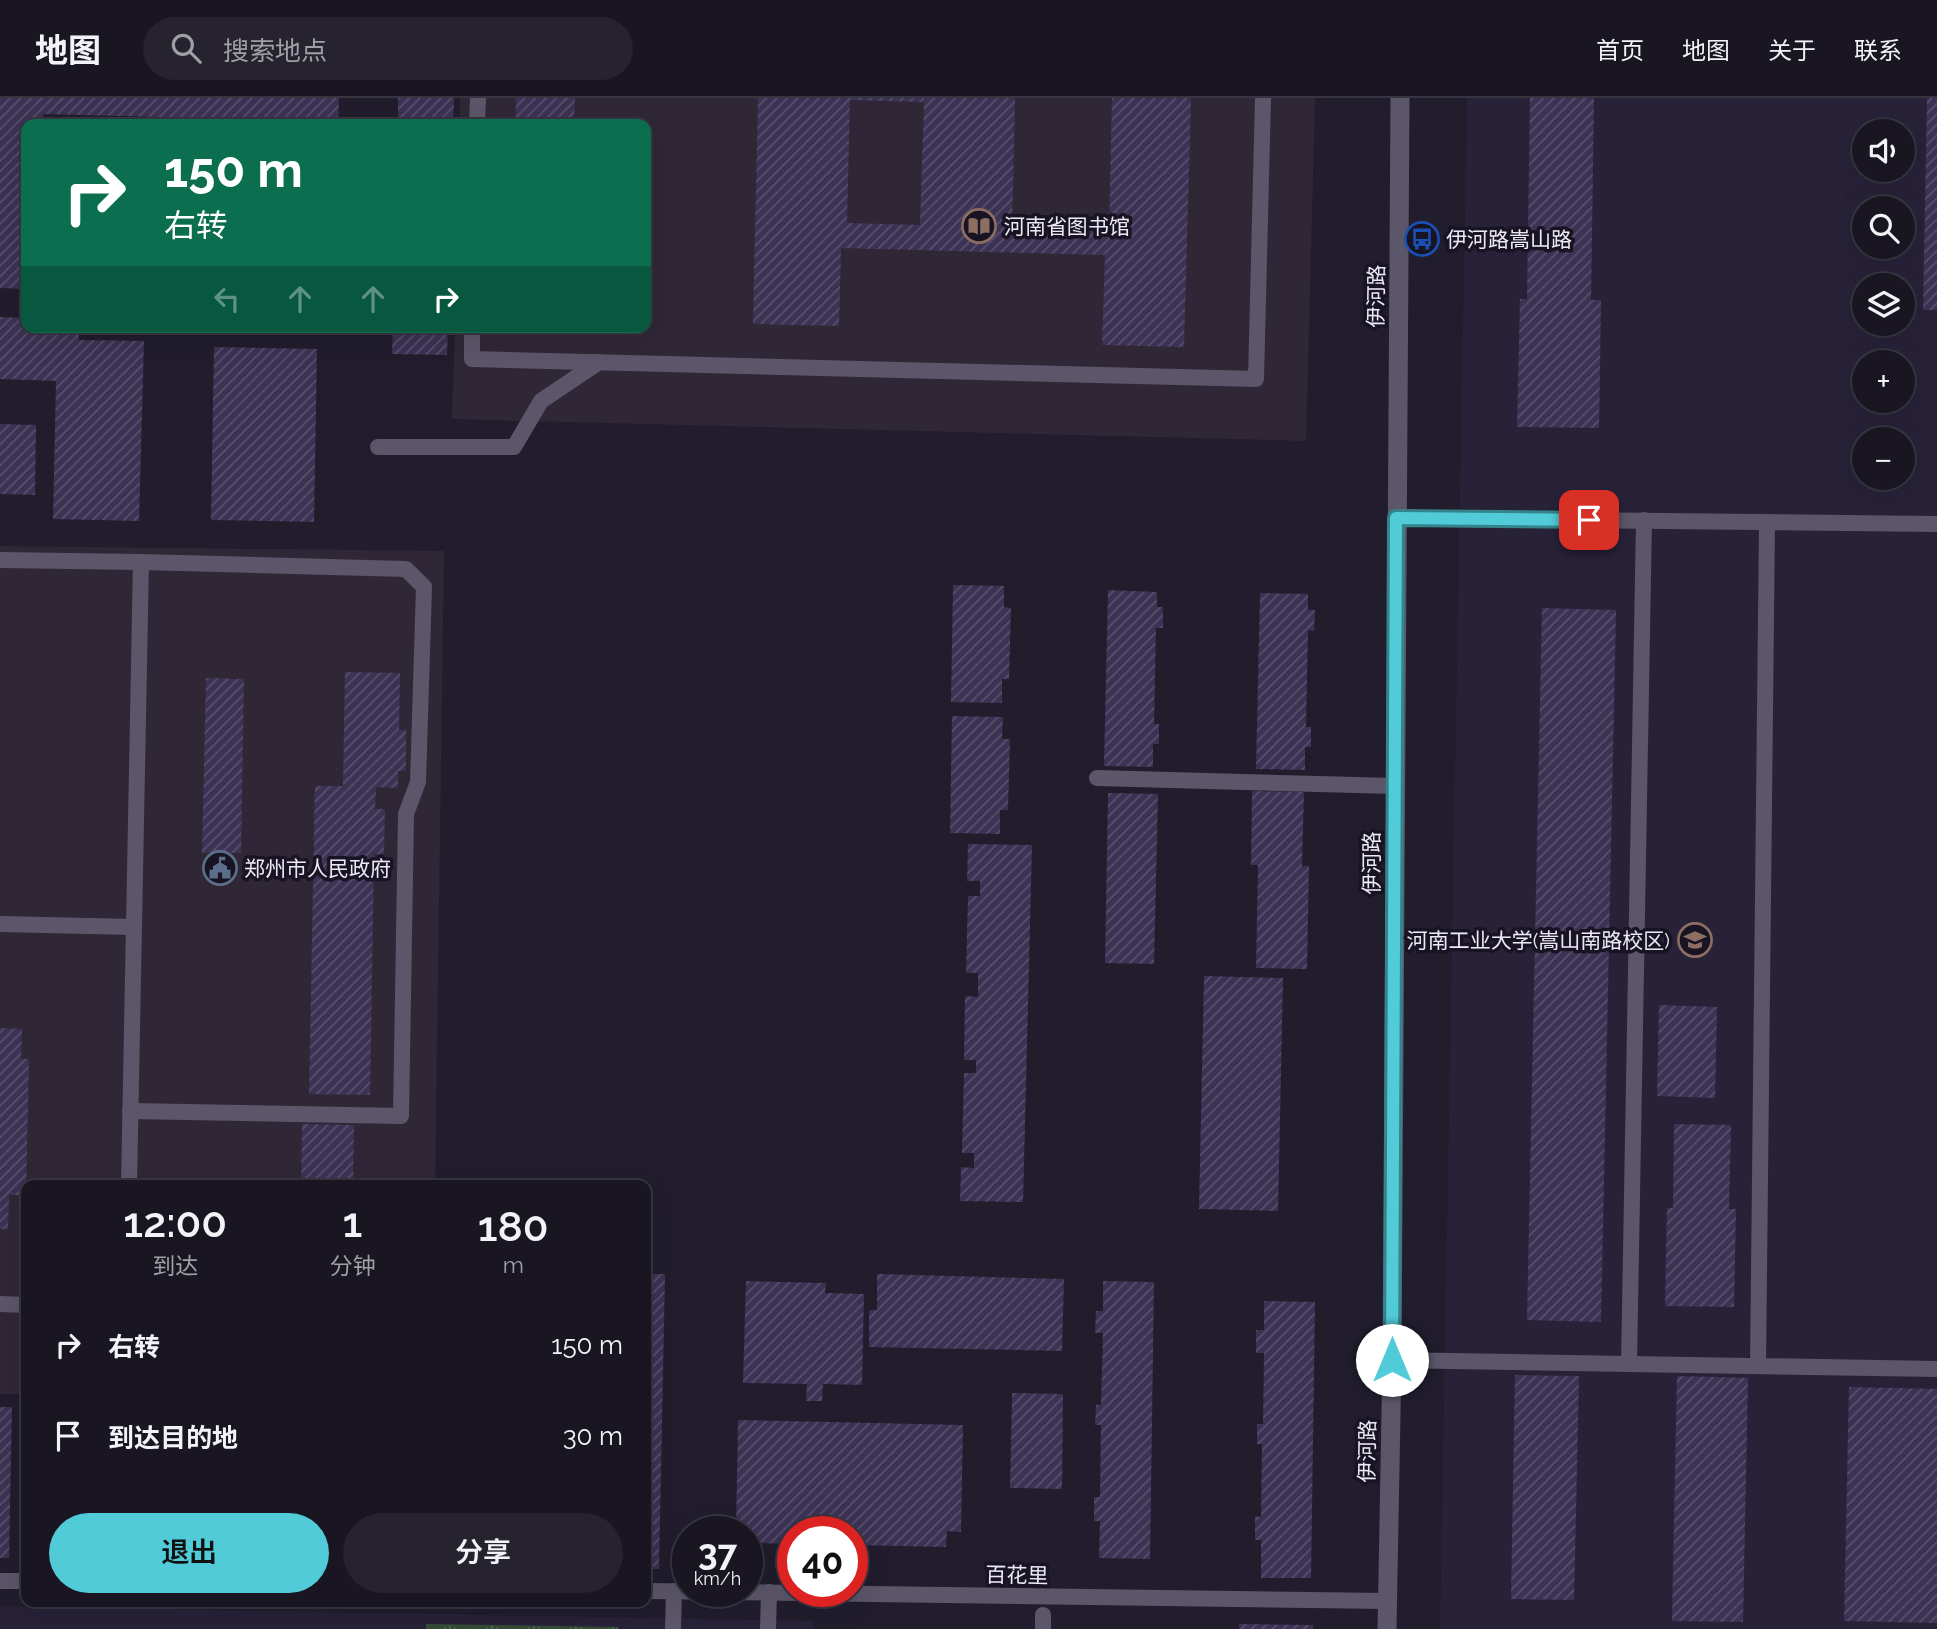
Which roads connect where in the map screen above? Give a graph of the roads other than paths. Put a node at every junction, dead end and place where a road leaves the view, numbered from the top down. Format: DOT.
graph roads {
  1 [pos="478,98"];
  2 [pos="1263,98"];
  3 [pos="1401,98"];
  4 [pos="477,119"];
  5 [pos="472,333"];
  6 [pos="599,362"];
  7 [pos="378,447"];
  8 [pos="1396,518"];
  9 [pos="1644,520"];
  10 [pos="1767,522"];
  11 [pos="1937,524"];
  12 [pos="0,560"];
  13 [pos="141,562"];
  14 [pos="1097,779"];
  15 [pos="1394,786"];
  16 [pos="0,924"];
  17 [pos="134,927"];
  18 [pos="130,1111"];
  19 [pos="129,1180"];
  20 [pos="0,1304"];
  21 [pos="21,1304"];
  22 [pos="1392,1360"];
  23 [pos="1629,1364"];
  24 [pos="1758,1366"];
  25 [pos="1937,1369"];
  26 [pos="0,1581"];
  27 [pos="21,1581"];
  28 [pos="651,1591"];
  29 [pos="672,1591"];
  30 [pos="763,1592"];
  31 [pos="769,1592"];
  32 [pos="1387,1601"];
  33 [pos="674,1607"];
  34 [pos="673,1629"];
  35 [pos="768,1629"];
  36 [pos="1387,1629"];
  1 -- 4 [label="lane"];
  2 -- 6 [label="lane"];
  3 -- 8 [label="street, 伊河路"];
  5 -- 6 [label="lane"];
  6 -- 7 [label="lane"];
  8 -- 9 [label="lane"];
  8 -- 15 [label="street, 伊河路"];
  9 -- 10 [label="lane"];
  9 -- 23 [label="lane"];
  10 -- 11 [label="lane"];
  10 -- 24 [label="lane"];
  12 -- 13 [label="lane"];
  13 -- 17 [label="lane"];
  13 -- 18 [label="lane"];
  14 -- 15 [label="lane"];
  15 -- 22 [label="street, 伊河路"];
  16 -- 17 [label="lane"];
  17 -- 18 [label="lane"];
  18 -- 19 [label="lane"];
  20 -- 21 [label="lane"];
  22 -- 23 [label="lane"];
  22 -- 32 [label="street, 伊河路"];
  23 -- 24 [label="lane"];
  24 -- 25 [label="lane"];
  26 -- 27 [label="lane"];
  28 -- 29 [label="lane, 百花里"];
  30 -- 31 [label="lane, 百花里"];
  31 -- 32 [label="lane, 百花里"];
  31 -- 35 [label="lane"];
  32 -- 36 [label="street, 伊河路"];
  33 -- 34 [label="lane"];
}
